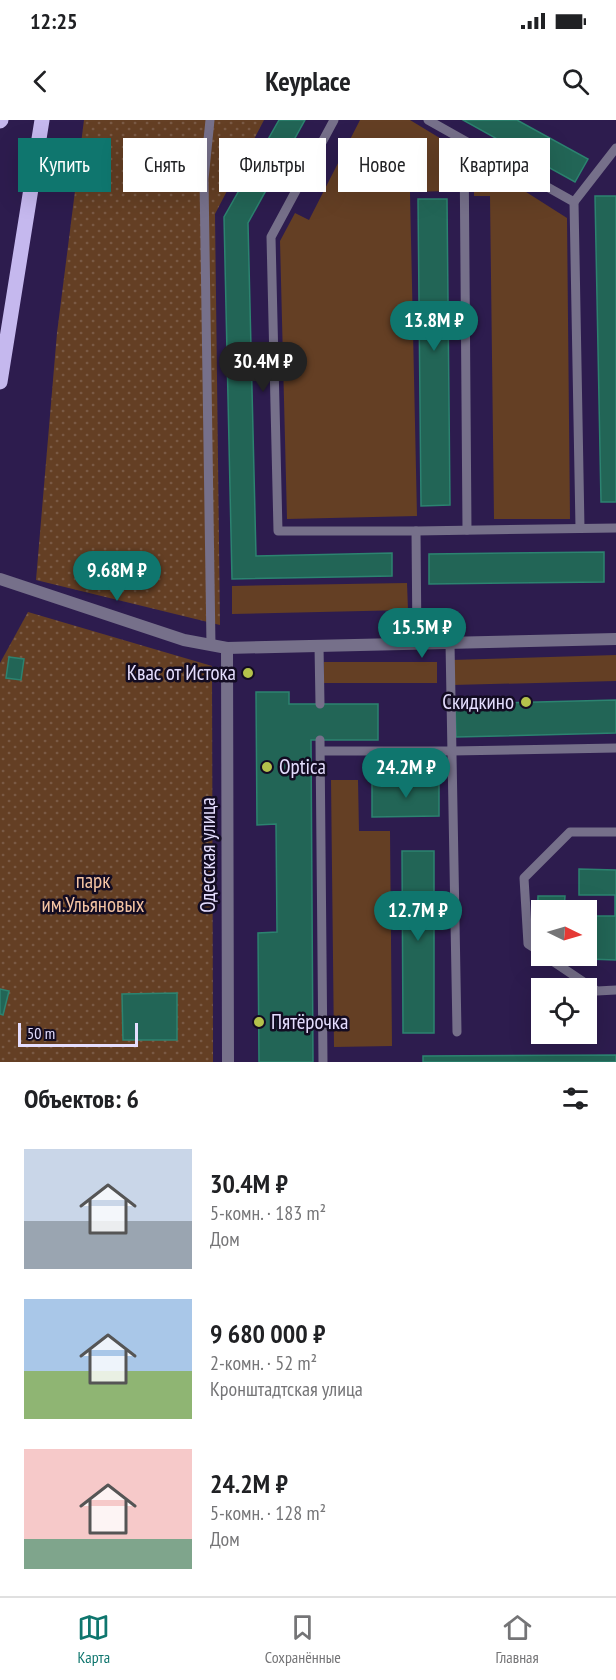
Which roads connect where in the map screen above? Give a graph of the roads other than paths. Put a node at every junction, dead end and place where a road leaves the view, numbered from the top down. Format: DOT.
graph roads {
  1 [pos="42,120"];
  2 [pos="210,120"];
  3 [pos="334,120"];
  4 [pos="428,120"];
  5 [pos="459,138"];
  6 [pos="616,148"];
  7 [pos="550,189"];
  8 [pos="464,192"];
  9 [pos="574,202"];
  10 [pos="3,344"];
  11 [pos="0,382"];
  12 [pos="580,528"];
  13 [pos="616,528"];
  14 [pos="467,530"];
  15 [pos="416,531"];
  16 [pos="0,579"];
  17 [pos="616,639"];
  18 [pos="450,643"];
  19 [pos="417,644"];
  20 [pos="211,645"];
  21 [pos="319,646"];
  22 [pos="227,648"];
  23 [pos="320,704"];
  24 [pos="320,740"];
  25 [pos="616,748"];
  26 [pos="321,751"];
  27 [pos="452,751"];
  28 [pos="616,832"];
  29 [pos="531,946"];
  30 [pos="561,966"];
  31 [pos="616,990"];
  32 [pos="457,1032"];
  33 [pos="228,1062"];
  34 [pos="323,1062"];
  1 -- 10 [label="main road"];
  2 -- 20 [label="lane"];
  3 -- 15 [label="lane"];
  4 -- 5 [label="lane"];
  6 -- 9 [label="lane"];
  7 -- 9 [label="lane"];
  8 -- 14 [label="lane"];
  9 -- 12 [label="lane"];
  10 -- 11 [label="main road"];
  12 -- 13 [label="lane"];
  12 -- 14 [label="lane"];
  14 -- 15 [label="lane"];
  15 -- 19 [label="lane"];
  16 -- 20 [label="street"];
  17 -- 18 [label="street"];
  18 -- 19 [label="street"];
  18 -- 27 [label="lane"];
  19 -- 21 [label="street"];
  20 -- 22 [label="street"];
  21 -- 22 [label="street"];
  21 -- 23 [label="lane"];
  22 -- 33 [label="street, Одесская улица"];
  24 -- 26 [label="lane"];
  25 -- 27 [label="lane"];
  26 -- 27 [label="lane"];
  26 -- 34 [label="lane"];
  27 -- 32 [label="lane"];
  28 -- 29 [label="lane"];
  30 -- 31 [label="lane"];
}
